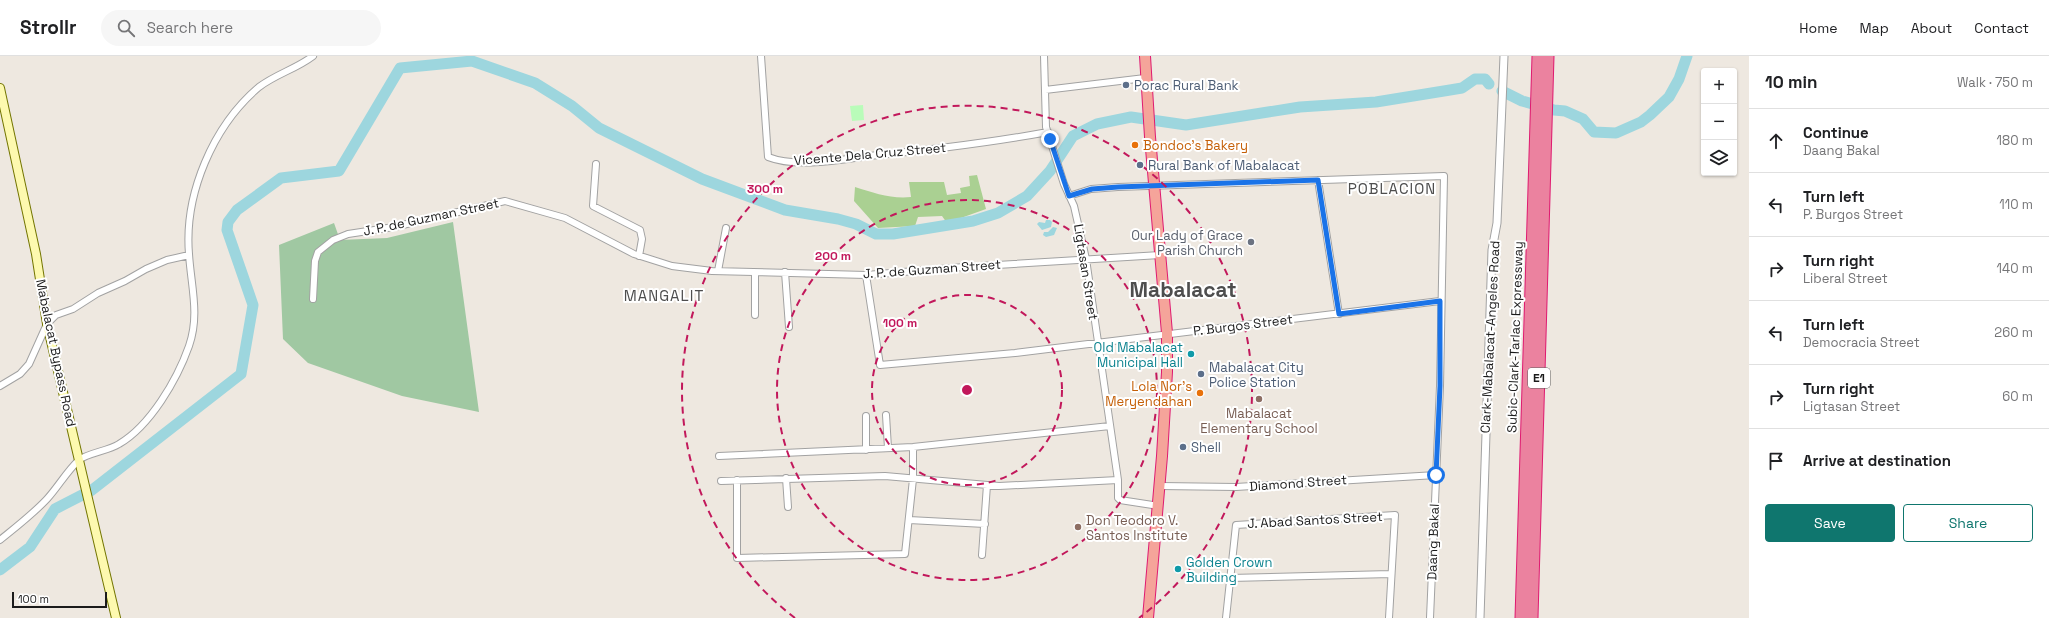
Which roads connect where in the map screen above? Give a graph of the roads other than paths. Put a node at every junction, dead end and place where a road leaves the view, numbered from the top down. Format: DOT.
graph roads {
  1 [pos="313,56"];
  2 [pos="761,56"];
  3 [pos="1044,56"];
  4 [pos="1145,56"];
  5 [pos="1504,56"];
  6 [pos="1538,56"];
  7 [pos="1548,56"];
  8 [pos="1146,78"];
  9 [pos="0,88"];
  10 [pos="1045,90"];
  11 [pos="1048,132"];
  12 [pos="1541,137"];
  13 [pos="596,164"];
  14 [pos="1318,180"];
  15 [pos="1154,186"];
  16 [pos="1069,196"];
  17 [pos="726,228"];
  18 [pos="189,255"];
  19 [pos="639,256"];
  20 [pos="1160,256"];
  21 [pos="1086,259"];
  22 [pos="718,271"];
  23 [pos="785,272"];
  24 [pos="755,273"];
  25 [pos="866,275"];
  26 [pos="313,299"];
  27 [pos="1440,301"];
  28 [pos="1339,314"];
  29 [pos="755,315"];
  30 [pos="47,324"];
  31 [pos="789,327"];
  32 [pos="1167,333"];
  33 [pos="1096,342"];
  34 [pos="0,386"];
  35 [pos="866,416"];
  36 [pos="886,416"];
  37 [pos="1110,426"];
  38 [pos="912,447"];
  39 [pos="888,448"];
  40 [pos="866,450"];
  41 [pos="719,456"];
  42 [pos="80,460"];
  43 [pos="1436,475"];
  44 [pos="786,478"];
  45 [pos="913,478"];
  46 [pos="737,480"];
  47 [pos="1118,480"];
  48 [pos="721,481"];
  49 [pos="987,485"];
  50 [pos="1160,486"];
  51 [pos="1158,506"];
  52 [pos="788,507"];
  53 [pos="909,520"];
  54 [pos="985,524"];
  55 [pos="0,540"];
  56 [pos="982,555"];
  57 [pos="1391,574"];
  58 [pos="1230,578"];
  59 [pos="116,618"];
  60 [pos="1148,618"];
  61 [pos="1226,618"];
  62 [pos="1389,618"];
  63 [pos="1430,618"];
  64 [pos="1480,618"];
  65 [pos="1521,618"];
  66 [pos="1532,618"];
  1 -- 18 [label="street"];
  2 -- 11 [label="street, Vicente Dela Cruz Street"];
  3 -- 10 [label="street, Ligtasan Street"];
  4 -- 8 [label="highway"];
  5 -- 64 [label="street, Clark-Mabalacat-Angeles Road"];
  6 -- 12 [label="highway, Subic-Clark-Tarlac Expressway / E1"];
  7 -- 12 [label="highway, Subic-Clark-Tarlac Expressway / E1"];
  8 -- 10 [label="street"];
  8 -- 15 [label="highway"];
  9 -- 30 [label="main road, Mabalacat Bypass Road"];
  10 -- 11 [label="street, Ligtasan Street"];
  11 -- 16 [label="street, Ligtasan Street"];
  12 -- 65 [label="highway, Subic-Clark-Tarlac Expressway / E1"];
  12 -- 66 [label="highway, Subic-Clark-Tarlac Expressway / E1"];
  13 -- 19 [label="street"];
  14 -- 15 [label="street"];
  14 -- 27 [label="street, Daang Bakal"];
  14 -- 28 [label="street"];
  15 -- 16 [label="street"];
  15 -- 20 [label="highway"];
  16 -- 21 [label="street, Ligtasan Street"];
  17 -- 22 [label="street"];
  18 -- 30 [label="street"];
  18 -- 42 [label="street"];
  19 -- 22 [label="street, J. P. de Guzman Street"];
  19 -- 26 [label="street, J. P. de Guzman Street"];
  20 -- 21 [label="street, J. P. de Guzman Street"];
  20 -- 32 [label="highway"];
  21 -- 25 [label="street, J. P. de Guzman Street"];
  21 -- 33 [label="street, Ligtasan Street"];
  22 -- 24 [label="street, J. P. de Guzman Street"];
  23 -- 24 [label="street, J. P. de Guzman Street"];
  23 -- 25 [label="street, J. P. de Guzman Street"];
  23 -- 31 [label="street"];
  24 -- 29 [label="street"];
  25 -- 33 [label="street, P. Burgos Street"];
  27 -- 28 [label="street, P. Burgos Street"];
  27 -- 43 [label="street, Daang Bakal"];
  28 -- 32 [label="street, P. Burgos Street"];
  30 -- 34 [label="street"];
  30 -- 42 [label="main road, Mabalacat Bypass Road"];
  32 -- 33 [label="street, P. Burgos Street"];
  32 -- 50 [label="highway"];
  33 -- 37 [label="street, Ligtasan Street"];
  35 -- 40 [label="street"];
  36 -- 39 [label="street"];
  37 -- 38 [label="street"];
  37 -- 47 [label="street, Ligtasan Street"];
  38 -- 39 [label="street"];
  38 -- 45 [label="street"];
  39 -- 40 [label="street"];
  40 -- 41 [label="street"];
  42 -- 55 [label="street"];
  42 -- 59 [label="main road, Mabalacat Bypass Road"];
  43 -- 50 [label="street, Diamond Street"];
  43 -- 63 [label="street, Daang Bakal"];
  44 -- 45 [label="street"];
  44 -- 46 [label="street"];
  44 -- 52 [label="street"];
  45 -- 49 [label="street"];
  45 -- 53 [label="street"];
  46 -- 48 [label="street"];
  46 -- 53 [label="street"];
  47 -- 49 [label="street"];
  47 -- 51 [label="street, Ligtasan Street"];
  49 -- 54 [label="street"];
  50 -- 51 [label="highway"];
  51 -- 60 [label="highway"];
  53 -- 54 [label="street"];
  54 -- 56 [label="street"];
  57 -- 58 [label="street"];
  57 -- 58 [label="street, J. Abad Santos Street"];
  57 -- 62 [label="street"];
  58 -- 61 [label="street"];
}
